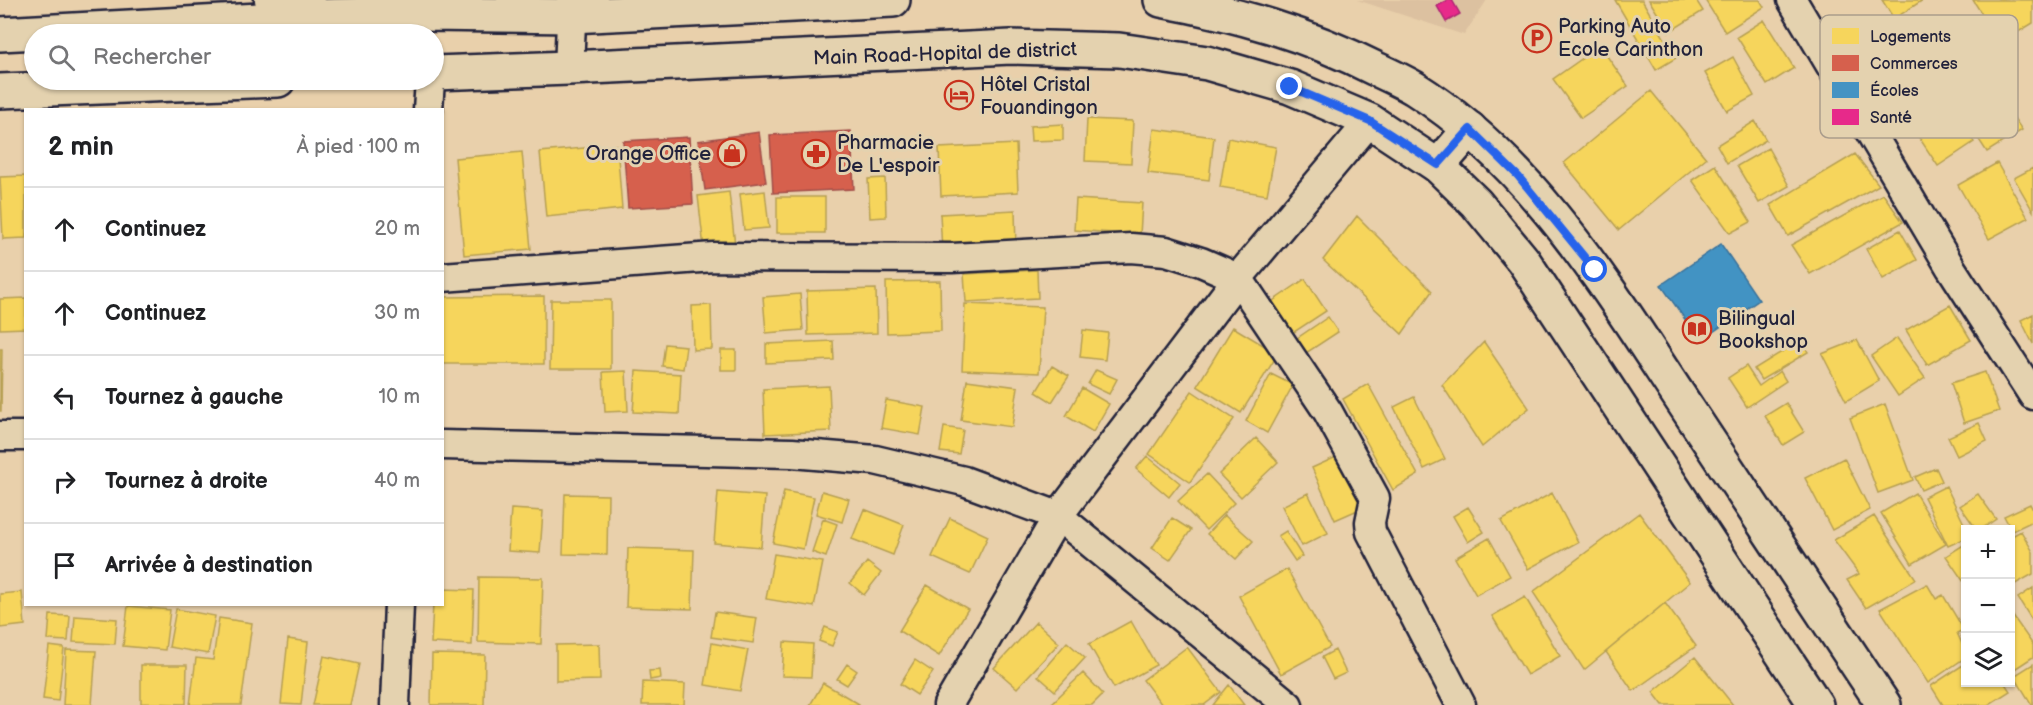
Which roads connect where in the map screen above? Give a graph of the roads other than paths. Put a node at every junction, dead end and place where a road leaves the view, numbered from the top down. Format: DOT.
graph roads {
  1 [pos="269,0"];
  2 [pos="893,0"];
  3 [pos="1161,0"];
  4 [pos="1792,0"];
  5 [pos="572,8"];
  6 [pos="335,16"];
  7 [pos="430,16"];
  8 [pos="186,24"];
  9 [pos="24,33"];
  10 [pos="0,34"];
  11 [pos="1820,46"];
  12 [pos="569,69"];
  13 [pos="444,73"];
  14 [pos="25,90"];
  15 [pos="429,90"];
  16 [pos="0,91"];
  17 [pos="428,108"];
  18 [pos="1370,121"];
  19 [pos="1470,129"];
  20 [pos="1875,138"];
  21 [pos="1438,165"];
  22 [pos="444,277"];
  23 [pos="1238,278"];
  24 [pos="2033,395"];
  25 [pos="0,436"];
  26 [pos="24,436"];
  27 [pos="444,445"];
  28 [pos="1058,516"];
  29 [pos="399,606"];
  30 [pos="395,705"];
  31 [pos="948,705"];
  32 [pos="1288,705"];
  33 [pos="1461,705"];
  34 [pos="1816,705"];
  35 [pos="1884,705"];
  1 -- 6 [label="street"];
  2 -- 5 [label="main road"];
  3 -- 19 [label="main road"];
  4 -- 11 [label="street"];
  5 -- 7 [label="main road"];
  5 -- 12 [label="street"];
  6 -- 7 [label="main road"];
  6 -- 8 [label="main road"];
  9 -- 10 [label="main road"];
  12 -- 13 [label="main road, Main Road-Hopital de district"];
  12 -- 18 [label="main road, Main Road-Hopital de district"];
  14 -- 16 [label="main road"];
  15 -- 17 [label="street"];
  18 -- 21 [label="main road, Main Road-Hopital de district"];
  18 -- 23 [label="street"];
  19 -- 21 [label="main road"];
  19 -- 35 [label="main road"];
  20 -- 24 [label="street"];
  21 -- 34 [label="main road, Main Road-Hopital de district"];
  22 -- 23 [label="street"];
  23 -- 28 [label="street"];
  23 -- 33 [label="street"];
  25 -- 26 [label="street"];
  27 -- 28 [label="street"];
  28 -- 31 [label="street"];
  28 -- 32 [label="street"];
  29 -- 30 [label="street"];
}
